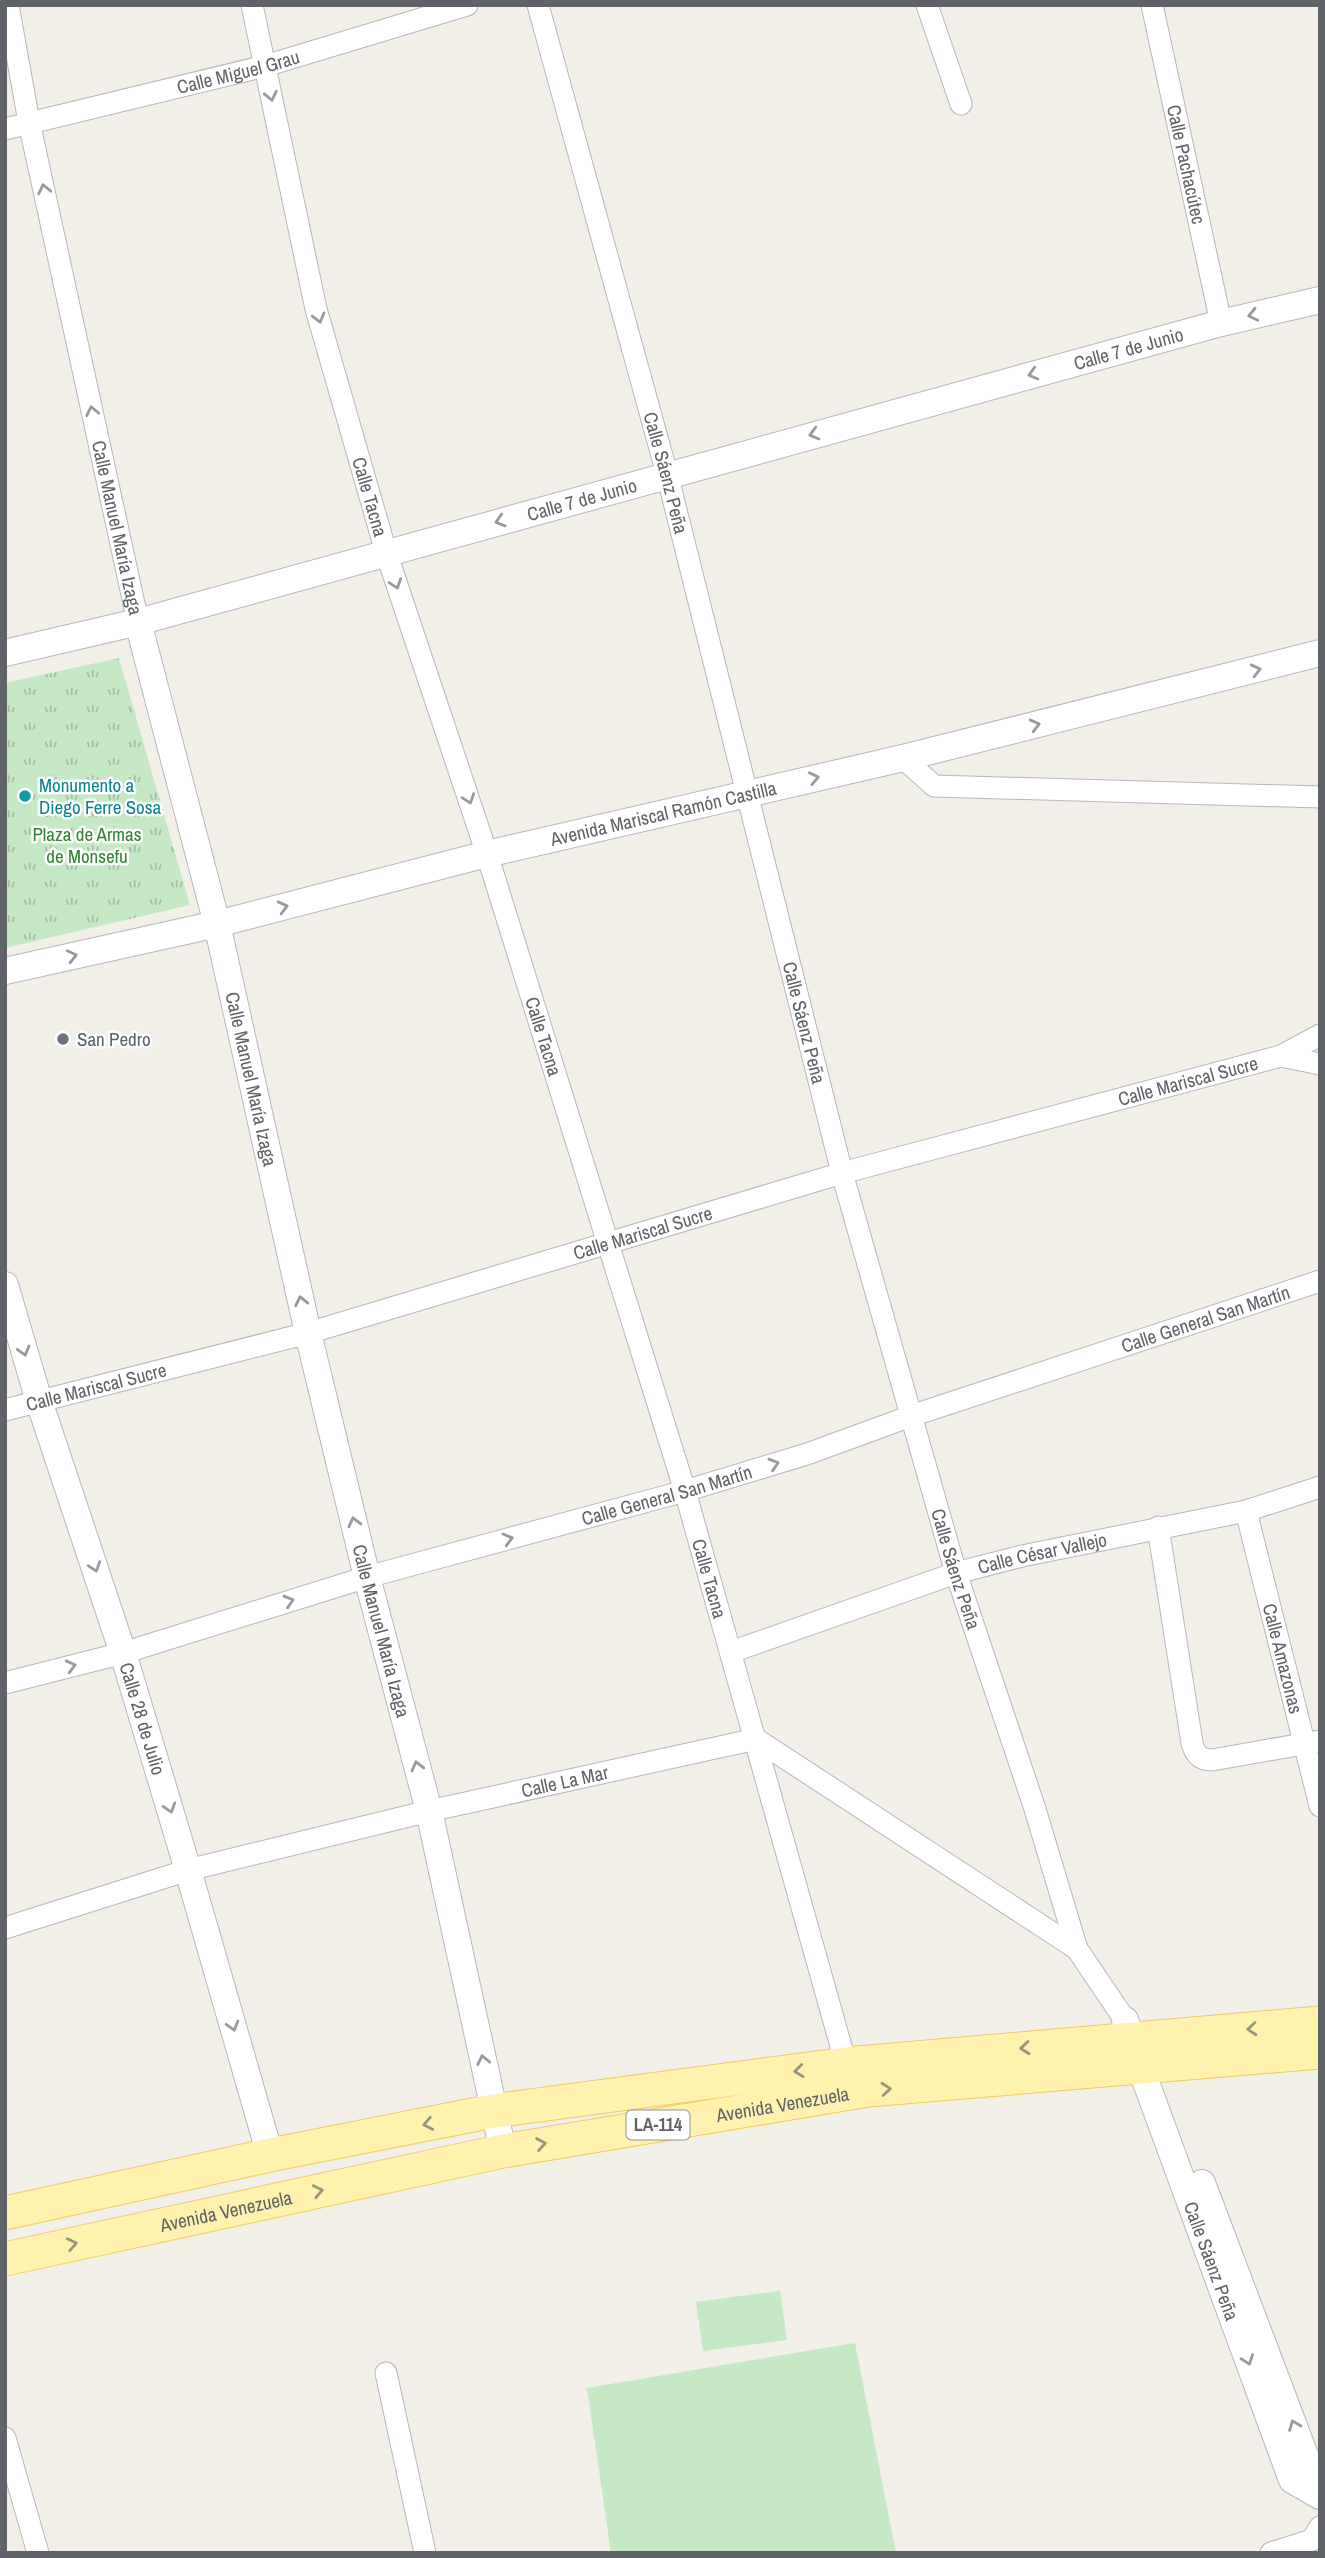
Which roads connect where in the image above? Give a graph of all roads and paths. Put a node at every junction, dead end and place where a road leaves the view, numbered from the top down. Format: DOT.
graph roads {
  1 [pos="8,5"];
  2 [pos="252,5"];
  3 [pos="467,5"];
  4 [pos="538,5"];
  5 [pos="927,5"];
  6 [pos="1152,5"];
  7 [pos="265,65"];
  8 [pos="961,104"];
  9 [pos="30,122"];
  10 [pos="5,129"];
  11 [pos="1320,300"];
  12 [pos="1221,323"];
  13 [pos="667,474"];
  14 [pos="386,552"];
  15 [pos="138,622"];
  16 [pos="5,653"];
  17 [pos="1320,653"];
  18 [pos="903,758"];
  19 [pos="747,793"];
  20 [pos="1320,797"];
  21 [pos="487,854"];
  22 [pos="217,924"];
  23 [pos="5,971"];
  24 [pos="1318,1043"];
  25 [pos="1280,1056"];
  26 [pos="1320,1064"];
  27 [pos="842,1173"];
  28 [pos="607,1243"];
  29 [pos="1320,1281"];
  30 [pos="5,1285"];
  31 [pos="308,1333"];
  32 [pos="39,1401"];
  33 [pos="5,1410"];
  34 [pos="911,1416"];
  35 [pos="1320,1487"];
  36 [pos="685,1491"];
  37 [pos="1246,1511"];
  38 [pos="1158,1527"];
  39 [pos="956,1573"];
  40 [pos="368,1577"];
  41 [pos="731,1652"];
  42 [pos="123,1653"];
  43 [pos="5,1684"];
  44 [pos="756,1739"];
  45 [pos="1312,1742"];
  46 [pos="1320,1806"];
  47 [pos="429,1811"];
  48 [pos="188,1870"];
  49 [pos="5,1928"];
  50 [pos="1077,1949"];
  51 [pos="1320,2023"];
  52 [pos="1140,2045"];
  53 [pos="1320,2052"];
  54 [pos="846,2064"];
  55 [pos="494,2110"];
  56 [pos="503,2151"];
  57 [pos="270,2155"];
  58 [pos="5,2213"];
  59 [pos="5,2259"];
  60 [pos="386,2374"];
  61 [pos="5,2438"];
  62 [pos="1315,2493"];
  63 [pos="1316,2540"];
  64 [pos="38,2553"];
  65 [pos="425,2553"];
  66 [pos="1271,2553"];
  1 -- 9 [label="street, Calle Manuel María Izaga"];
  2 -- 7 [label="street, Calle Tacna"];
  3 -- 7 [label="street, Calle Miguel Grau"];
  4 -- 13 [label="street, Calle Sáenz Peña"];
  5 -- 8 [label="street"];
  6 -- 12 [label="street, Calle Pachacútec"];
  7 -- 9 [label="street, Calle Miguel Grau"];
  7 -- 14 [label="street, Calle Tacna, one-way"];
  9 -- 10 [label="street, Calle Miguel Grau"];
  15 -- 9 [label="street, Calle Manuel María Izaga, one-way"];
  11 -- 12 [label="street, Calle 7 de Junio, one-way"];
  12 -- 13 [label="street, Calle 7 de Junio, one-way"];
  13 -- 14 [label="street, Calle 7 de Junio, one-way"];
  13 -- 19 [label="street, Calle Sáenz Peña"];
  14 -- 15 [label="street, Calle 7 de Junio"];
  14 -- 21 [label="street, Calle Tacna, one-way"];
  15 -- 16 [label="street, Calle 7 de Junio"];
  15 -- 22 [label="street, Calle Manuel María Izaga"];
  18 -- 17 [label="street, Avenida Mariscal Ramón Castilla, one-way"];
  19 -- 18 [label="street, Avenida Mariscal Ramón Castilla, one-way"];
  18 -- 20 [label="street"];
  19 -- 21 [label="street, Avenida Mariscal Ramón Castilla"];
  19 -- 27 [label="street, Calle Sáenz Peña"];
  22 -- 21 [label="street, Avenida Mariscal Ramón Castilla, one-way"];
  21 -- 28 [label="street, Calle Tacna"];
  23 -- 22 [label="street, Avenida Mariscal Ramón Castilla, one-way"];
  31 -- 22 [label="street, Calle Manuel María Izaga, one-way"];
  24 -- 25 [label="street"];
  25 -- 26 [label="street"];
  25 -- 27 [label="street, Calle Mariscal Sucre"];
  27 -- 28 [label="street, Calle Mariscal Sucre"];
  27 -- 34 [label="street, Calle Sáenz Peña"];
  28 -- 31 [label="street, Calle Mariscal Sucre"];
  28 -- 36 [label="street, Calle Tacna"];
  29 -- 34 [label="street, Calle General San Martín"];
  30 -- 32 [label="street, Calle 28 de Julio, one-way"];
  31 -- 32 [label="street, Calle Mariscal Sucre"];
  40 -- 31 [label="street, Calle Manuel María Izaga, one-way"];
  32 -- 33 [label="street, Calle Mariscal Sucre"];
  32 -- 42 [label="street, Calle 28 de Julio, one-way"];
  36 -- 34 [label="street, Calle General San Martín, one-way"];
  34 -- 39 [label="street, Calle Sáenz Peña"];
  35 -- 37 [label="street, Calle César Vallejo"];
  40 -- 36 [label="street, Calle General San Martín, one-way"];
  36 -- 41 [label="street, Calle Tacna"];
  37 -- 38 [label="street, Calle César Vallejo"];
  37 -- 45 [label="street, Calle Amazonas"];
  38 -- 39 [label="street, Calle César Vallejo"];
  38 -- 45 [label="street"];
  39 -- 41 [label="street, Calle César Vallejo"];
  39 -- 50 [label="street, Calle Sáenz Peña"];
  42 -- 40 [label="street, Calle General San Martín, one-way"];
  47 -- 40 [label="street, Calle Manuel María Izaga, one-way"];
  41 -- 44 [label="street, Calle Tacna"];
  43 -- 42 [label="street, Calle General San Martín, one-way"];
  42 -- 48 [label="street, Calle 28 de Julio, one-way"];
  44 -- 47 [label="street, Calle La Mar"];
  44 -- 50 [label="street"];
  44 -- 54 [label="street, Calle Tacna"];
  45 -- 46 [label="street, Calle Amazonas"];
  47 -- 48 [label="street, Calle La Mar"];
  55 -- 47 [label="street, Calle Manuel María Izaga, one-way"];
  48 -- 49 [label="street, Calle La Mar"];
  48 -- 57 [label="street, Calle 28 de Julio, one-way"];
  50 -- 52 [label="street, Calle Sáenz Peña"];
  51 -- 52 [label="main road, Avenida Venezuela / LA-114, one-way"];
  52 -- 53 [label="main road, Avenida Venezuela / LA-114"];
  52 -- 54 [label="main road, Avenida Venezuela / LA-114, one-way"];
  56 -- 52 [label="main road, Avenida Venezuela / LA-114, one-way"];
  52 -- 62 [label="street, Calle Sáenz Peña"];
  54 -- 55 [label="main road, Avenida Venezuela / LA-114, one-way"];
  55 -- 56 [label="street, Calle Manuel María Izaga"];
  55 -- 57 [label="main road, Avenida Venezuela / LA-114, one-way"];
  59 -- 56 [label="main road, Avenida Venezuela / LA-114, one-way"];
  57 -- 58 [label="main road, Avenida Venezuela / LA-114"];
  60 -- 65 [label="street"];
  61 -- 64 [label="street"];
  63 -- 66 [label="street"];
}
